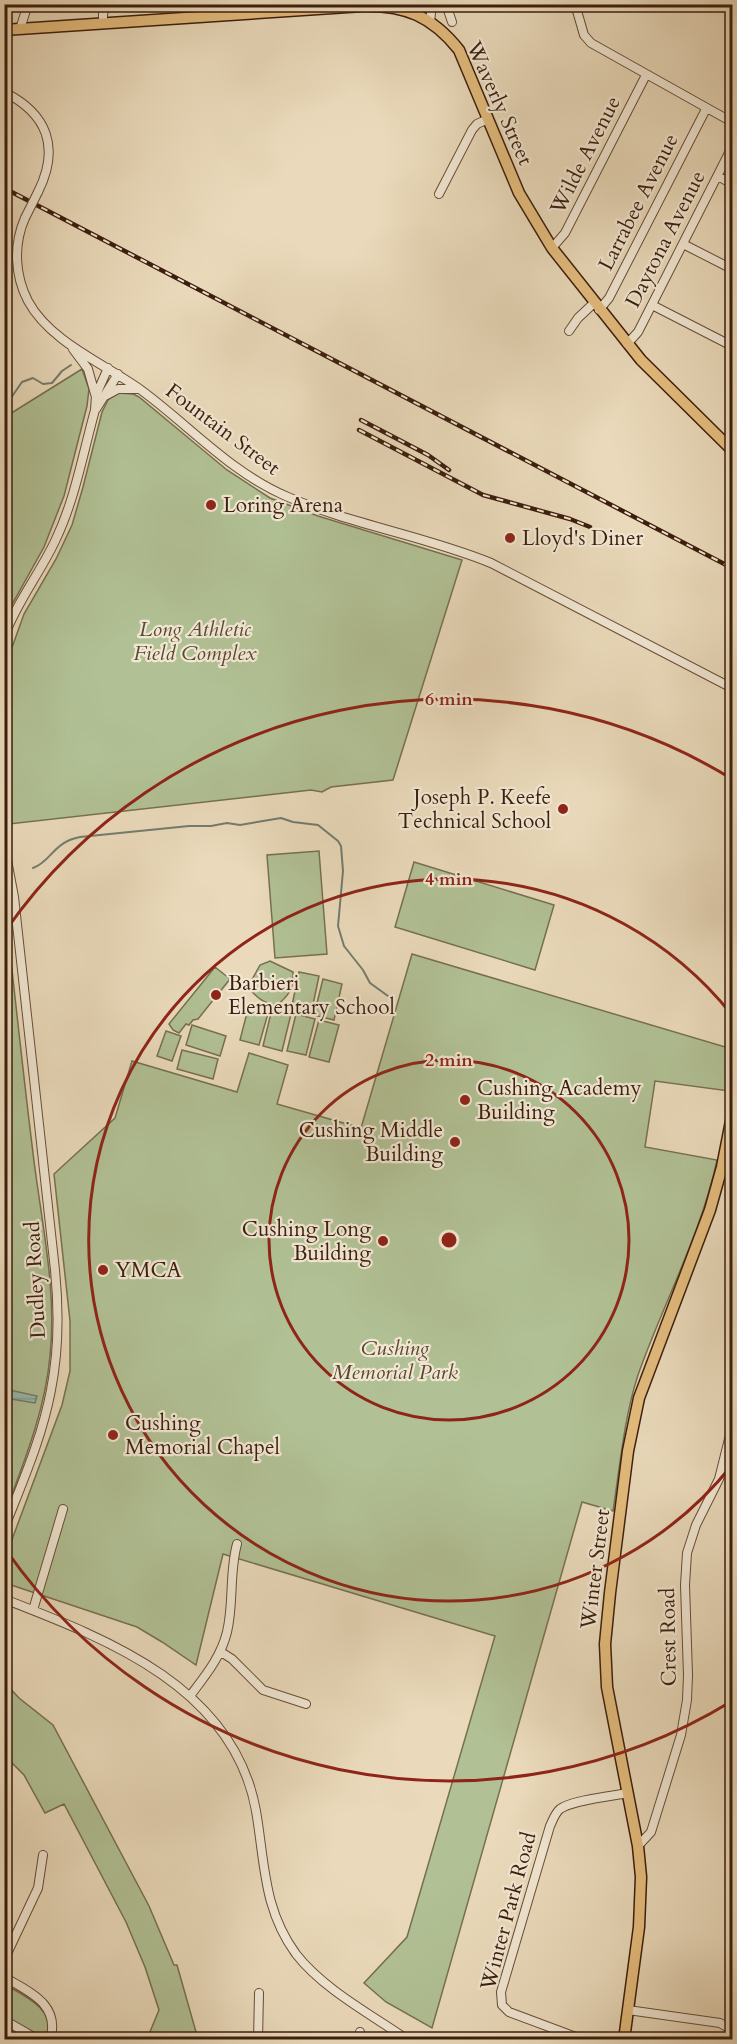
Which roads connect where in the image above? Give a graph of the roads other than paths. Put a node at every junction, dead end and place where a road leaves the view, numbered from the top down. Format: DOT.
graph roads {
  1 [pos="28,4"];
  2 [pos="106,4"];
  3 [pos="432,4"];
  4 [pos="481,4"];
  5 [pos="575,4"];
  6 [pos="447,6"];
  7 [pos="430,22"];
  8 [pos="453,22"];
  9 [pos="104,23"];
  10 [pos="20,29"];
  11 [pos="4,30"];
  12 [pos="646,75"];
  13 [pos="4,92"];
  14 [pos="706,109"];
  15 [pos="488,119"];
  16 [pos="732,122"];
  17 [pos="732,147"];
  18 [pos="718,177"];
  19 [pos="732,184"];
  20 [pos="439,194"];
  21 [pos="683,244"];
  22 [pos="552,248"];
  23 [pos="732,269"];
  24 [pos="652,304"];
  25 [pos="597,306"];
  26 [pos="570,331"];
  27 [pos="61,337"];
  28 [pos="627,344"];
  29 [pos="732,346"];
  30 [pos="108,368"];
  31 [pos="118,374"];
  32 [pos="140,389"];
  33 [pos="98,398"];
  34 [pos="732,450"];
  35 [pos="4,637"];
  36 [pos="732,688"];
  37 [pos="4,844"];
  38 [pos="732,1116"];
  39 [pos="732,1427"];
  40 [pos="63,1509"];
  41 [pos="4,1529"];
  42 [pos="237,1544"];
  43 [pos="4,1599"];
  44 [pos="33,1610"];
  45 [pos="220,1652"];
  46 [pos="190,1696"];
  47 [pos="306,1704"];
  48 [pos="628,1793"];
  49 [pos="638,1846"];
  50 [pos="43,1855"];
  51 [pos="4,1960"];
  52 [pos="4,1977"];
  53 [pos="259,1993"];
  54 [pos="628,2010"];
  55 [pos="4,2020"];
  56 [pos="732,2030"];
  57 [pos="39,2040"];
  58 [pos="50,2040"];
  59 [pos="258,2040"];
  60 [pos="408,2040"];
  61 [pos="584,2040"];
  62 [pos="624,2040"];
  1 -- 10 [label="street"];
  2 -- 9 [label="street"];
  3 -- 7 [label="street"];
  4 -- 6 [label="street"];
  5 -- 12 [label="street"];
  6 -- 8 [label="street"];
  7 -- 9 [label="main road, Waverly Street"];
  7 -- 15 [label="main road, Waverly Street"];
  9 -- 10 [label="main road, Waverly Street"];
  10 -- 11 [label="main road, Waverly Street"];
  12 -- 14 [label="street"];
  12 -- 22 [label="street, Wilde Avenue"];
  13 -- 27 [label="street, Fountain Street, bridge"];
  14 -- 16 [label="street"];
  14 -- 25 [label="street, Larrabee Avenue"];
  15 -- 20 [label="street"];
  15 -- 22 [label="main road, Waverly Street"];
  17 -- 18 [label="street, Daytona Avenue"];
  18 -- 19 [label="street"];
  18 -- 21 [label="street, Daytona Avenue"];
  21 -- 23 [label="street"];
  21 -- 24 [label="street, Daytona Avenue"];
  22 -- 25 [label="main road, Waverly Street"];
  24 -- 28 [label="street, Daytona Avenue"];
  24 -- 29 [label="street"];
  25 -- 26 [label="street, Larrabee Avenue"];
  25 -- 28 [label="main road, Waverly Street"];
  27 -- 30 [label="street, Fountain Street"];
  27 -- 33 [label="street"];
  28 -- 34 [label="main road, Waverly Street"];
  30 -- 31 [label="street, Fountain Street"];
  30 -- 33 [label="street"];
  31 -- 32 [label="street, Fountain Street"];
  31 -- 33 [label="street"];
  32 -- 33 [label="street"];
  32 -- 36 [label="street, Fountain Street"];
  33 -- 35 [label="street"];
  37 -- 41 [label="street, Dudley Road"];
  38 -- 48 [label="main road, Winter Street"];
  39 -- 49 [label="street, Crest Road"];
  40 -- 44 [label="street"];
  42 -- 45 [label="street"];
  43 -- 44 [label="street"];
  44 -- 46 [label="street"];
  45 -- 46 [label="street"];
  45 -- 47 [label="street"];
  46 -- 60 [label="street"];
  48 -- 49 [label="main road, Winter Street"];
  48 -- 61 [label="street, Winter Park Road"];
  49 -- 54 [label="main road, Winter Street"];
  50 -- 51 [label="street"];
  52 -- 58 [label="street"];
  53 -- 59 [label="street"];
  54 -- 56 [label="street"];
  54 -- 62 [label="main road, Winter Street"];
  55 -- 57 [label="street"];
}
